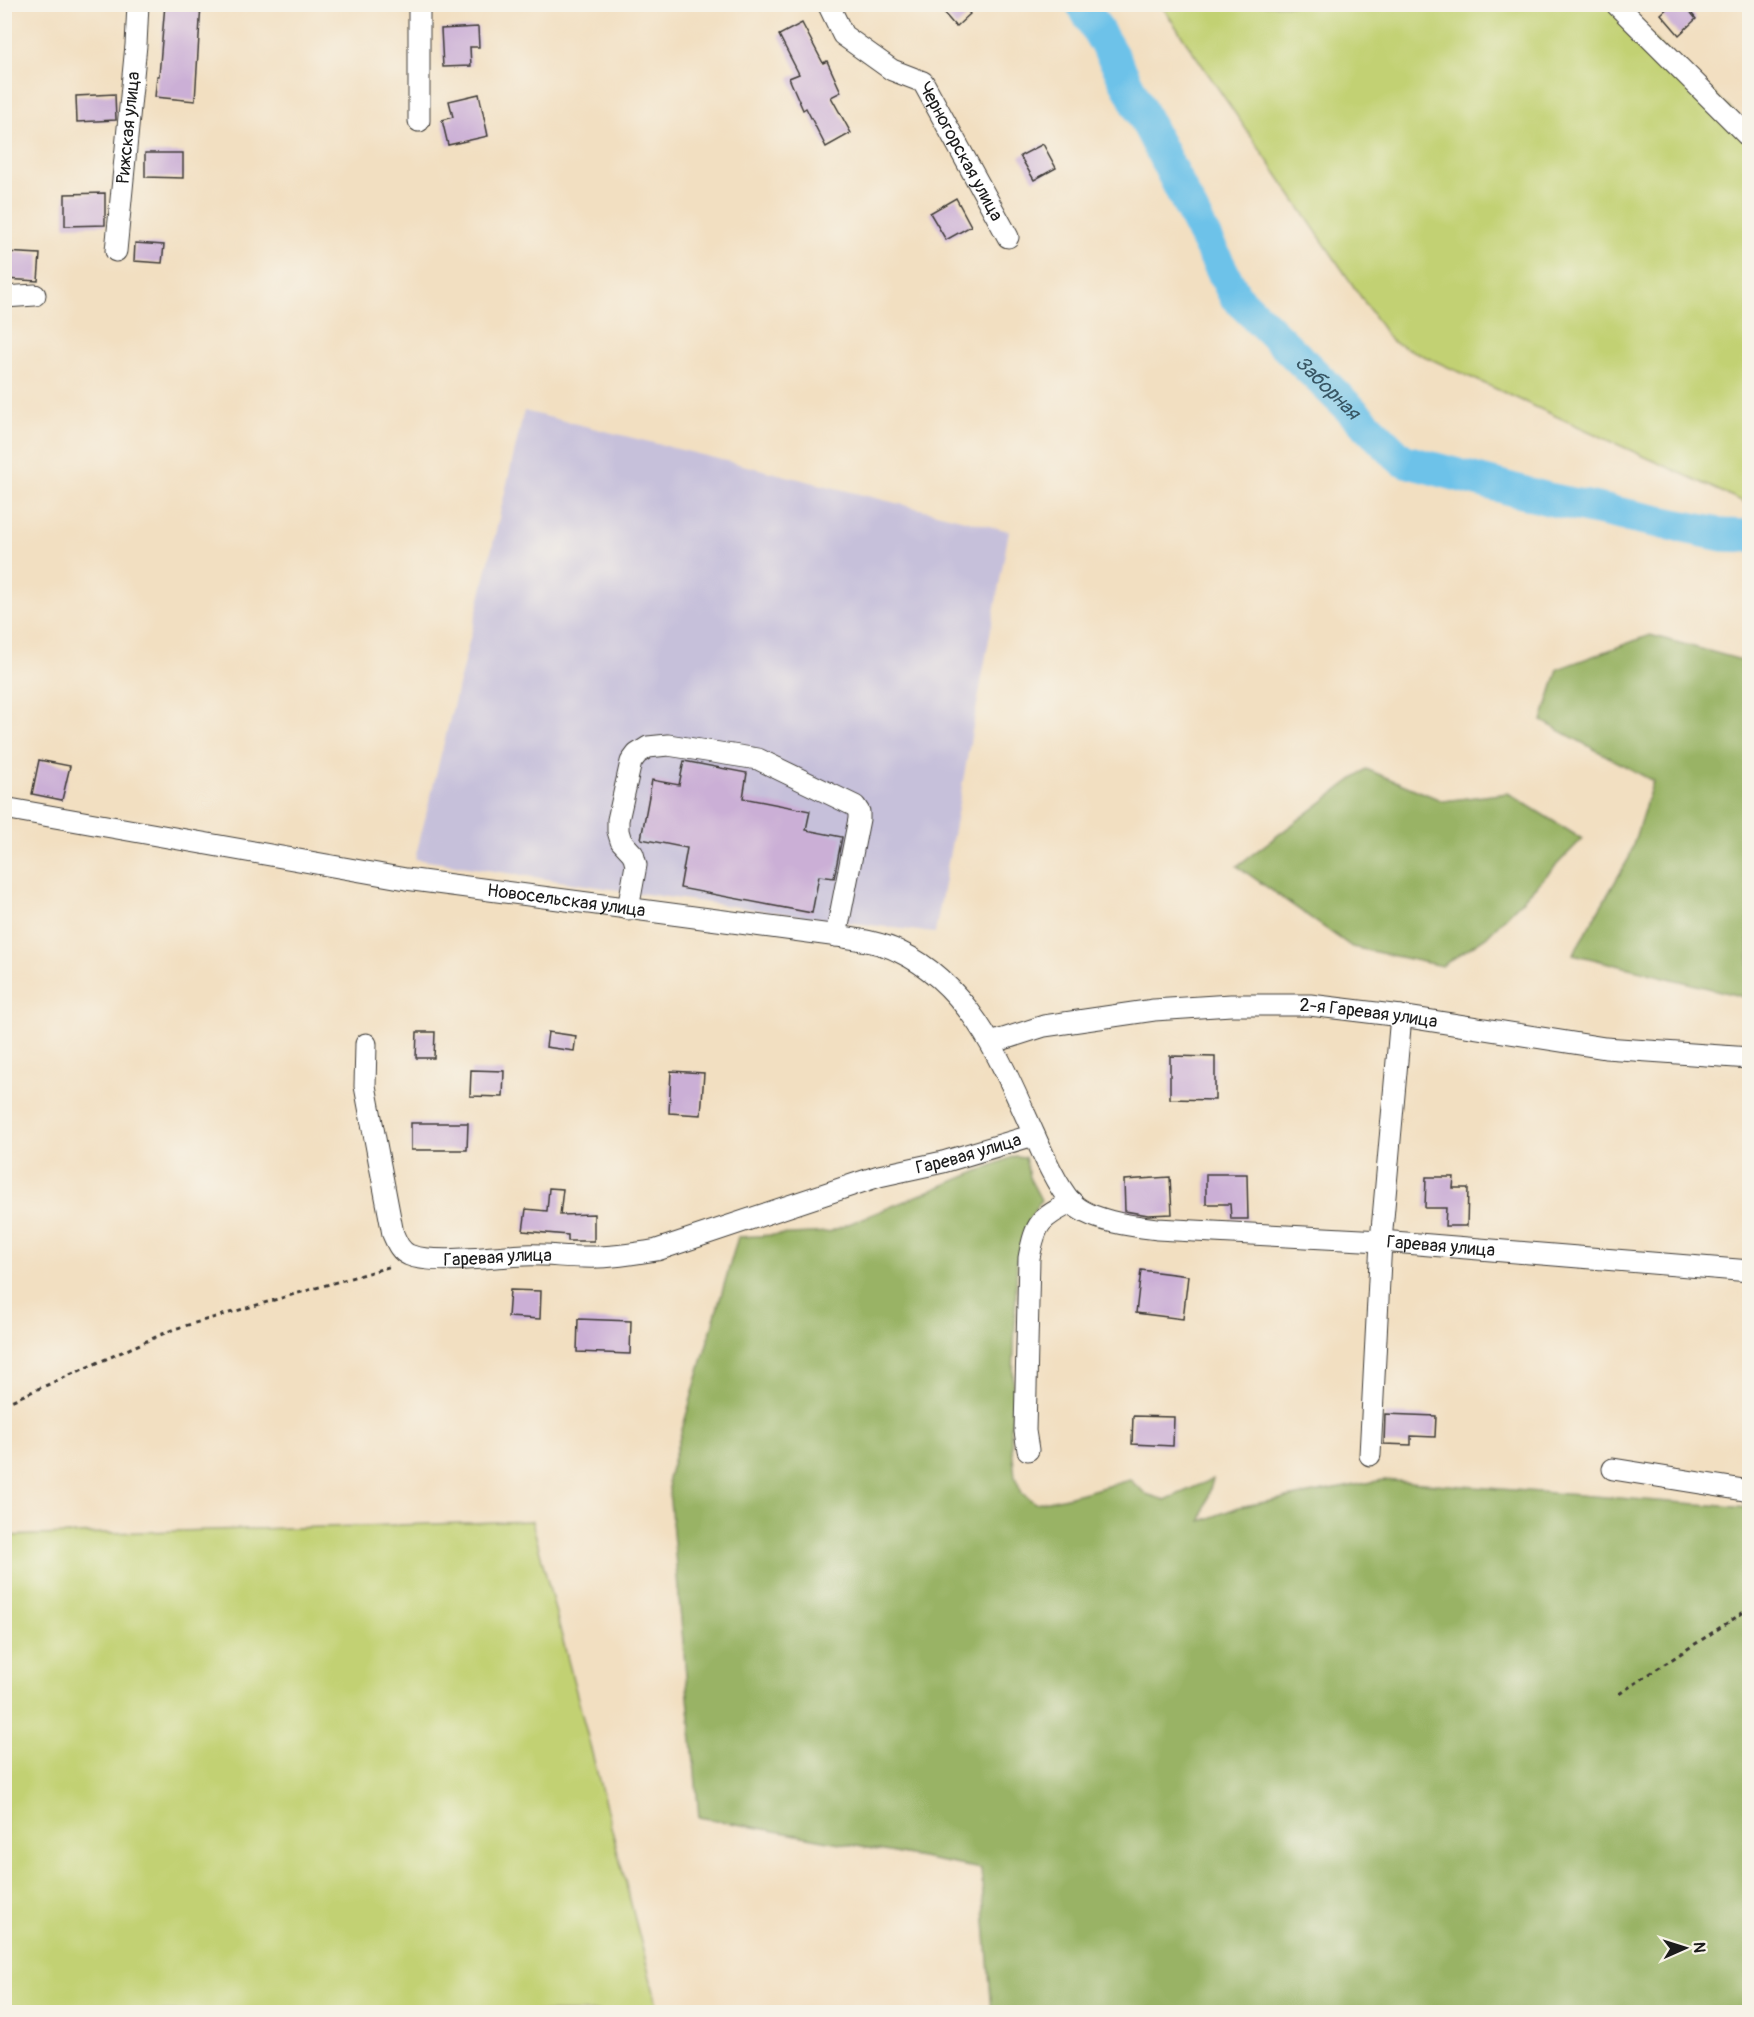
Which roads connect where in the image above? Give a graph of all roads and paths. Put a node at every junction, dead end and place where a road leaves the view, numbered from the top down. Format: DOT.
graph roads {
  1 [pos="138,4"];
  2 [pos="419,4"];
  3 [pos="828,4"];
  4 [pos="1616,4"];
  5 [pos="419,121"];
  6 [pos="1749,138"];
  7 [pos="1008,237"];
  8 [pos="116,251"];
  9 [pos="35,295"];
  10 [pos="4,297"];
  11 [pos="4,807"];
  12 [pos="628,909"];
  13 [pos="836,936"];
  14 [pos="1401,1016"];
  15 [pos="991,1043"];
  16 [pos="366,1044"];
  17 [pos="1749,1058"];
  18 [pos="1034,1135"];
  19 [pos="1072,1202"];
  20 [pos="1381,1241"];
  21 [pos="420,1258"];
  22 [pos="1749,1271"];
  23 [pos="4,1404"];
  24 [pos="1028,1450"];
  25 [pos="1370,1455"];
  26 [pos="1613,1469"];
  27 [pos="1749,1491"];
  28 [pos="1749,1608"];
  29 [pos="1619,1694"];
  1 -- 8 [label="street, Рижская улица"];
  2 -- 5 [label="street"];
  3 -- 7 [label="street, Черногорская улица"];
  4 -- 6 [label="street"];
  9 -- 10 [label="street"];
  11 -- 12 [label="street, Новосельская улица"];
  12 -- 13 [label="street, Новосельская улица"];
  12 -- 13 [label="street"];
  13 -- 15 [label="street, Новосельская улица"];
  14 -- 15 [label="street, 2-я Гаревая улица"];
  14 -- 17 [label="street, 2-я Гаревая улица"];
  14 -- 20 [label="street"];
  15 -- 18 [label="street, Новосельская улица"];
  16 -- 21 [label="street, Гаревая улица"];
  18 -- 19 [label="street, Гаревая улица"];
  18 -- 21 [label="street, Гаревая улица"];
  19 -- 20 [label="street, Гаревая улица"];
  19 -- 24 [label="street"];
  20 -- 22 [label="street, Гаревая улица"];
  20 -- 25 [label="street"];
  21 -- 23 [label="path"];
  26 -- 27 [label="street"];
  28 -- 29 [label="path"];
}
